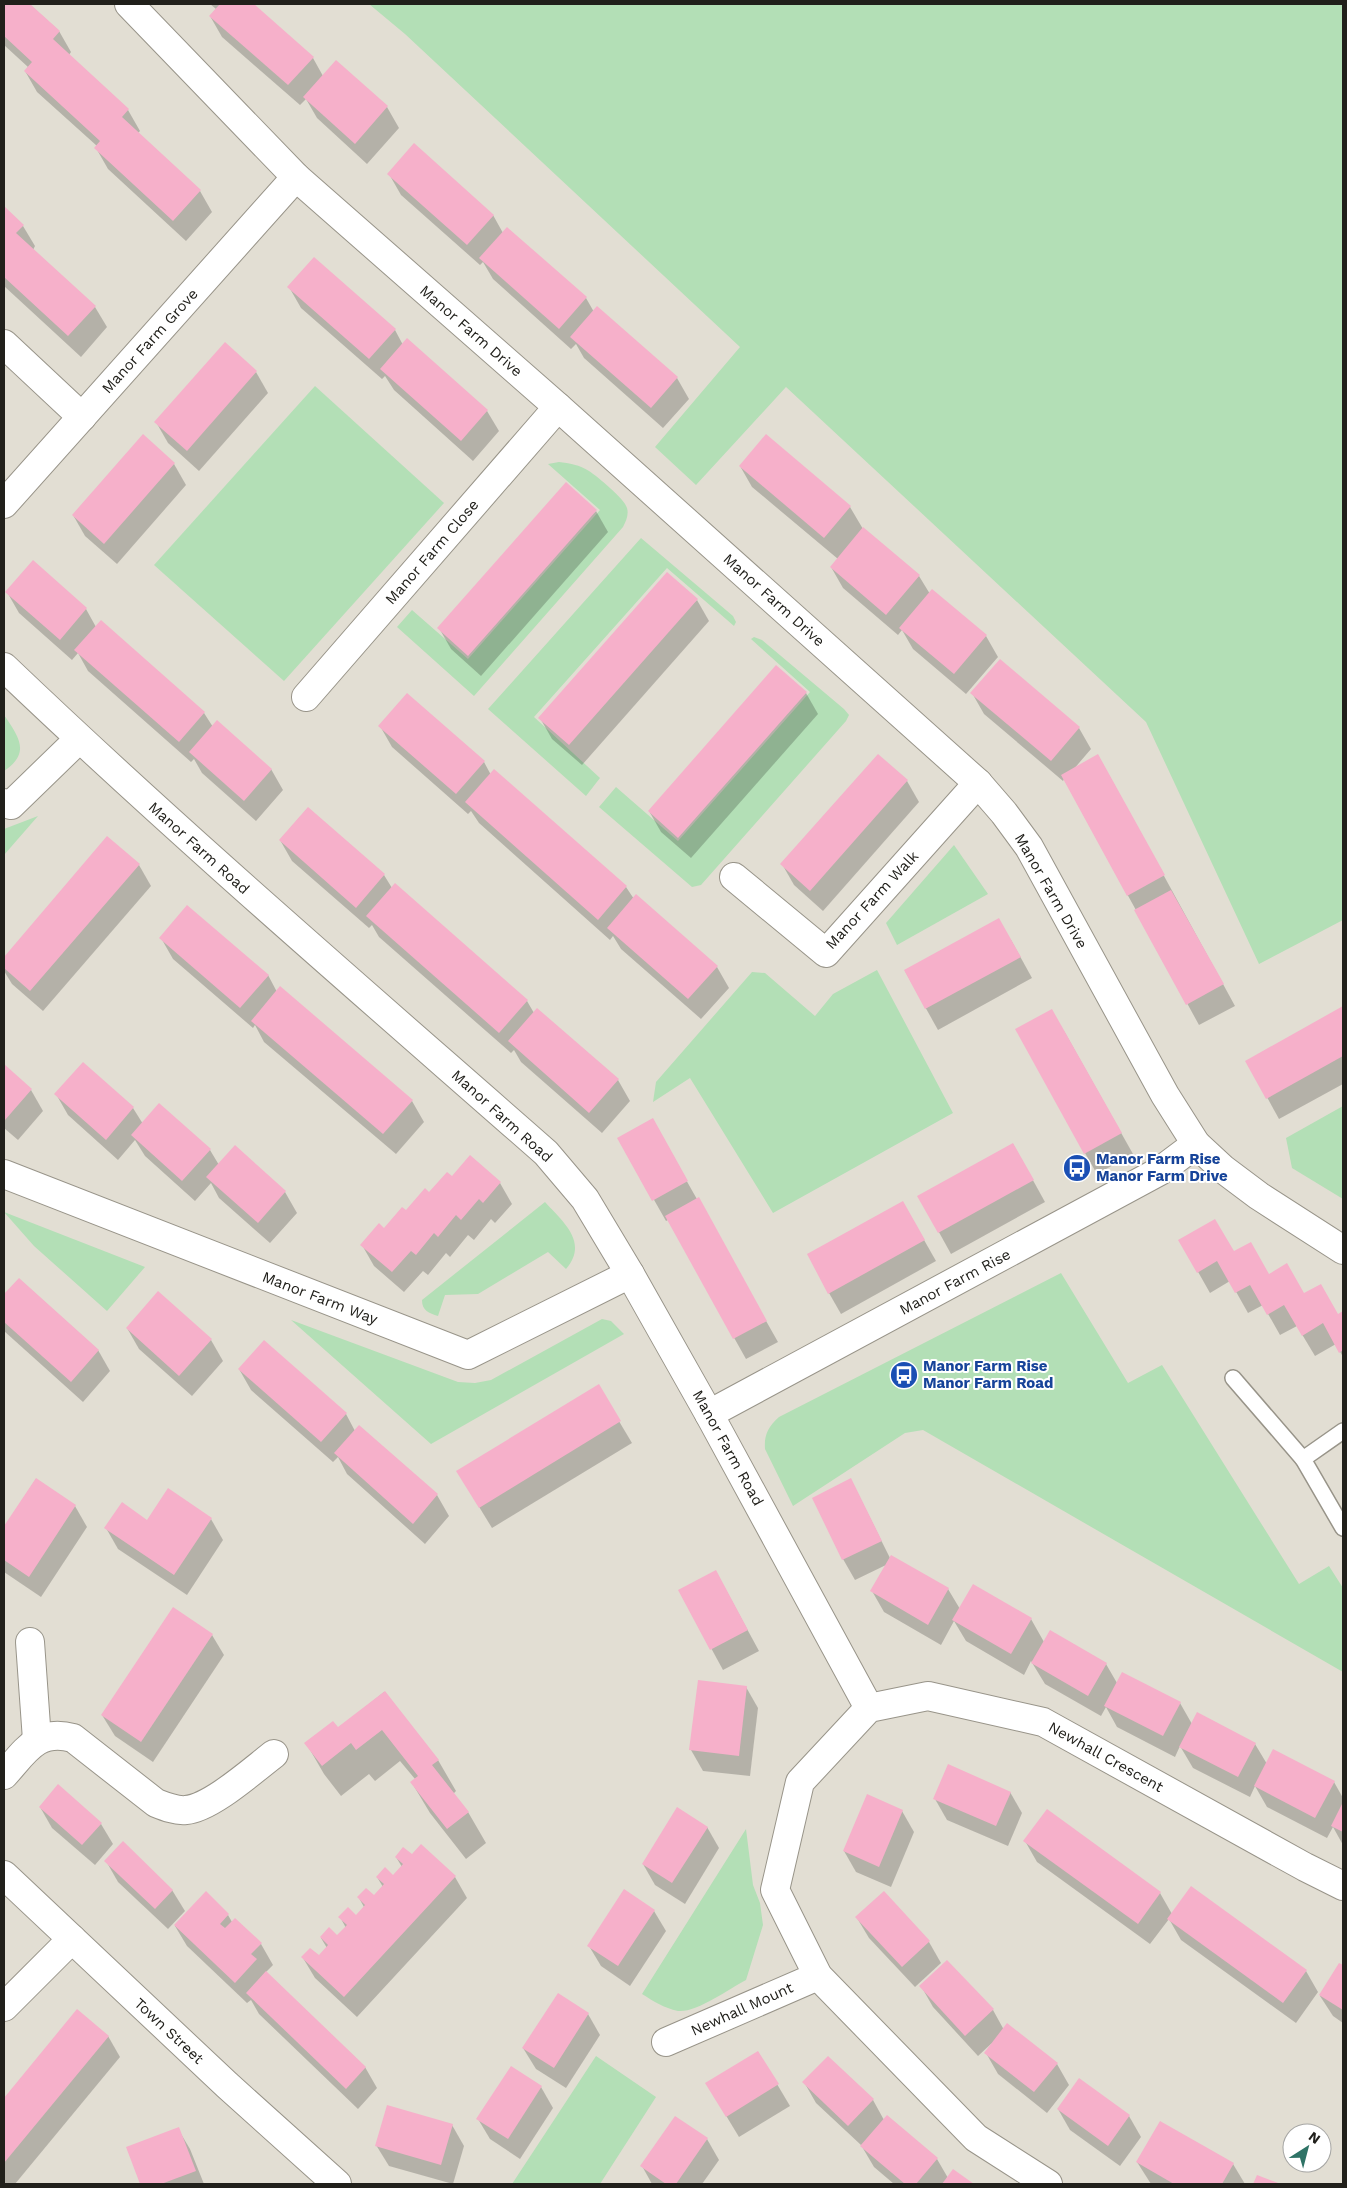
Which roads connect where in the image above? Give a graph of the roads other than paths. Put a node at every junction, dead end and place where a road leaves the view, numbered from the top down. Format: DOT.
graph roads {
  1 [pos="129,4"];
  2 [pos="296,177"];
  3 [pos="4,344"];
  4 [pos="558,407"];
  5 [pos="82,417"];
  6 [pos="4,504"];
  7 [pos="4,668"];
  8 [pos="306,697"];
  9 [pos="79,739"];
  10 [pos="978,783"];
  11 [pos="4,803"];
  12 [pos="734,877"];
  13 [pos="1196,1144"];
  14 [pos="4,1174"];
  15 [pos="1343,1250"];
  16 [pos="630,1274"];
  17 [pos="1233,1378"];
  18 [pos="709,1414"];
  19 [pos="1343,1430"];
  20 [pos="1303,1459"];
  21 [pos="1343,1528"];
  22 [pos="30,1642"];
  23 [pos="869,1708"];
  24 [pos="37,1740"];
  25 [pos="274,1754"];
  26 [pos="4,1775"];
  27 [pos="4,1875"];
  28 [pos="1343,1886"];
  29 [pos="72,1939"];
  30 [pos="818,1976"];
  31 [pos="4,2007"];
  32 [pos="666,2042"];
  33 [pos="337,2184"];
  34 [pos="1048,2184"];
  1 -- 2 [label="street, Manor Farm Drive"];
  2 -- 4 [label="street, Manor Farm Drive"];
  2 -- 5 [label="street, Manor Farm Grove"];
  3 -- 5 [label="street"];
  4 -- 8 [label="street, Manor Farm Close"];
  4 -- 10 [label="street, Manor Farm Drive"];
  5 -- 6 [label="street, Manor Farm Grove"];
  7 -- 9 [label="street, Manor Farm Road"];
  9 -- 11 [label="street"];
  9 -- 16 [label="street, Manor Farm Road"];
  10 -- 12 [label="street, Manor Farm Walk"];
  10 -- 13 [label="street, Manor Farm Drive"];
  13 -- 15 [label="street, Manor Farm Drive"];
  13 -- 18 [label="street, Manor Farm Rise"];
  14 -- 16 [label="street, Manor Farm Way"];
  16 -- 18 [label="street, Manor Farm Road"];
  17 -- 20 [label="lane"];
  18 -- 23 [label="street, Manor Farm Road"];
  19 -- 20 [label="lane"];
  20 -- 21 [label="lane"];
  22 -- 24 [label="street"];
  23 -- 28 [label="street, Newhall Crescent"];
  23 -- 30 [label="street"];
  24 -- 25 [label="street"];
  24 -- 26 [label="street"];
  27 -- 29 [label="street, Town Street"];
  29 -- 31 [label="street"];
  29 -- 33 [label="street, Town Street"];
  30 -- 32 [label="street, Newhall Mount"];
  30 -- 34 [label="street"];
}
